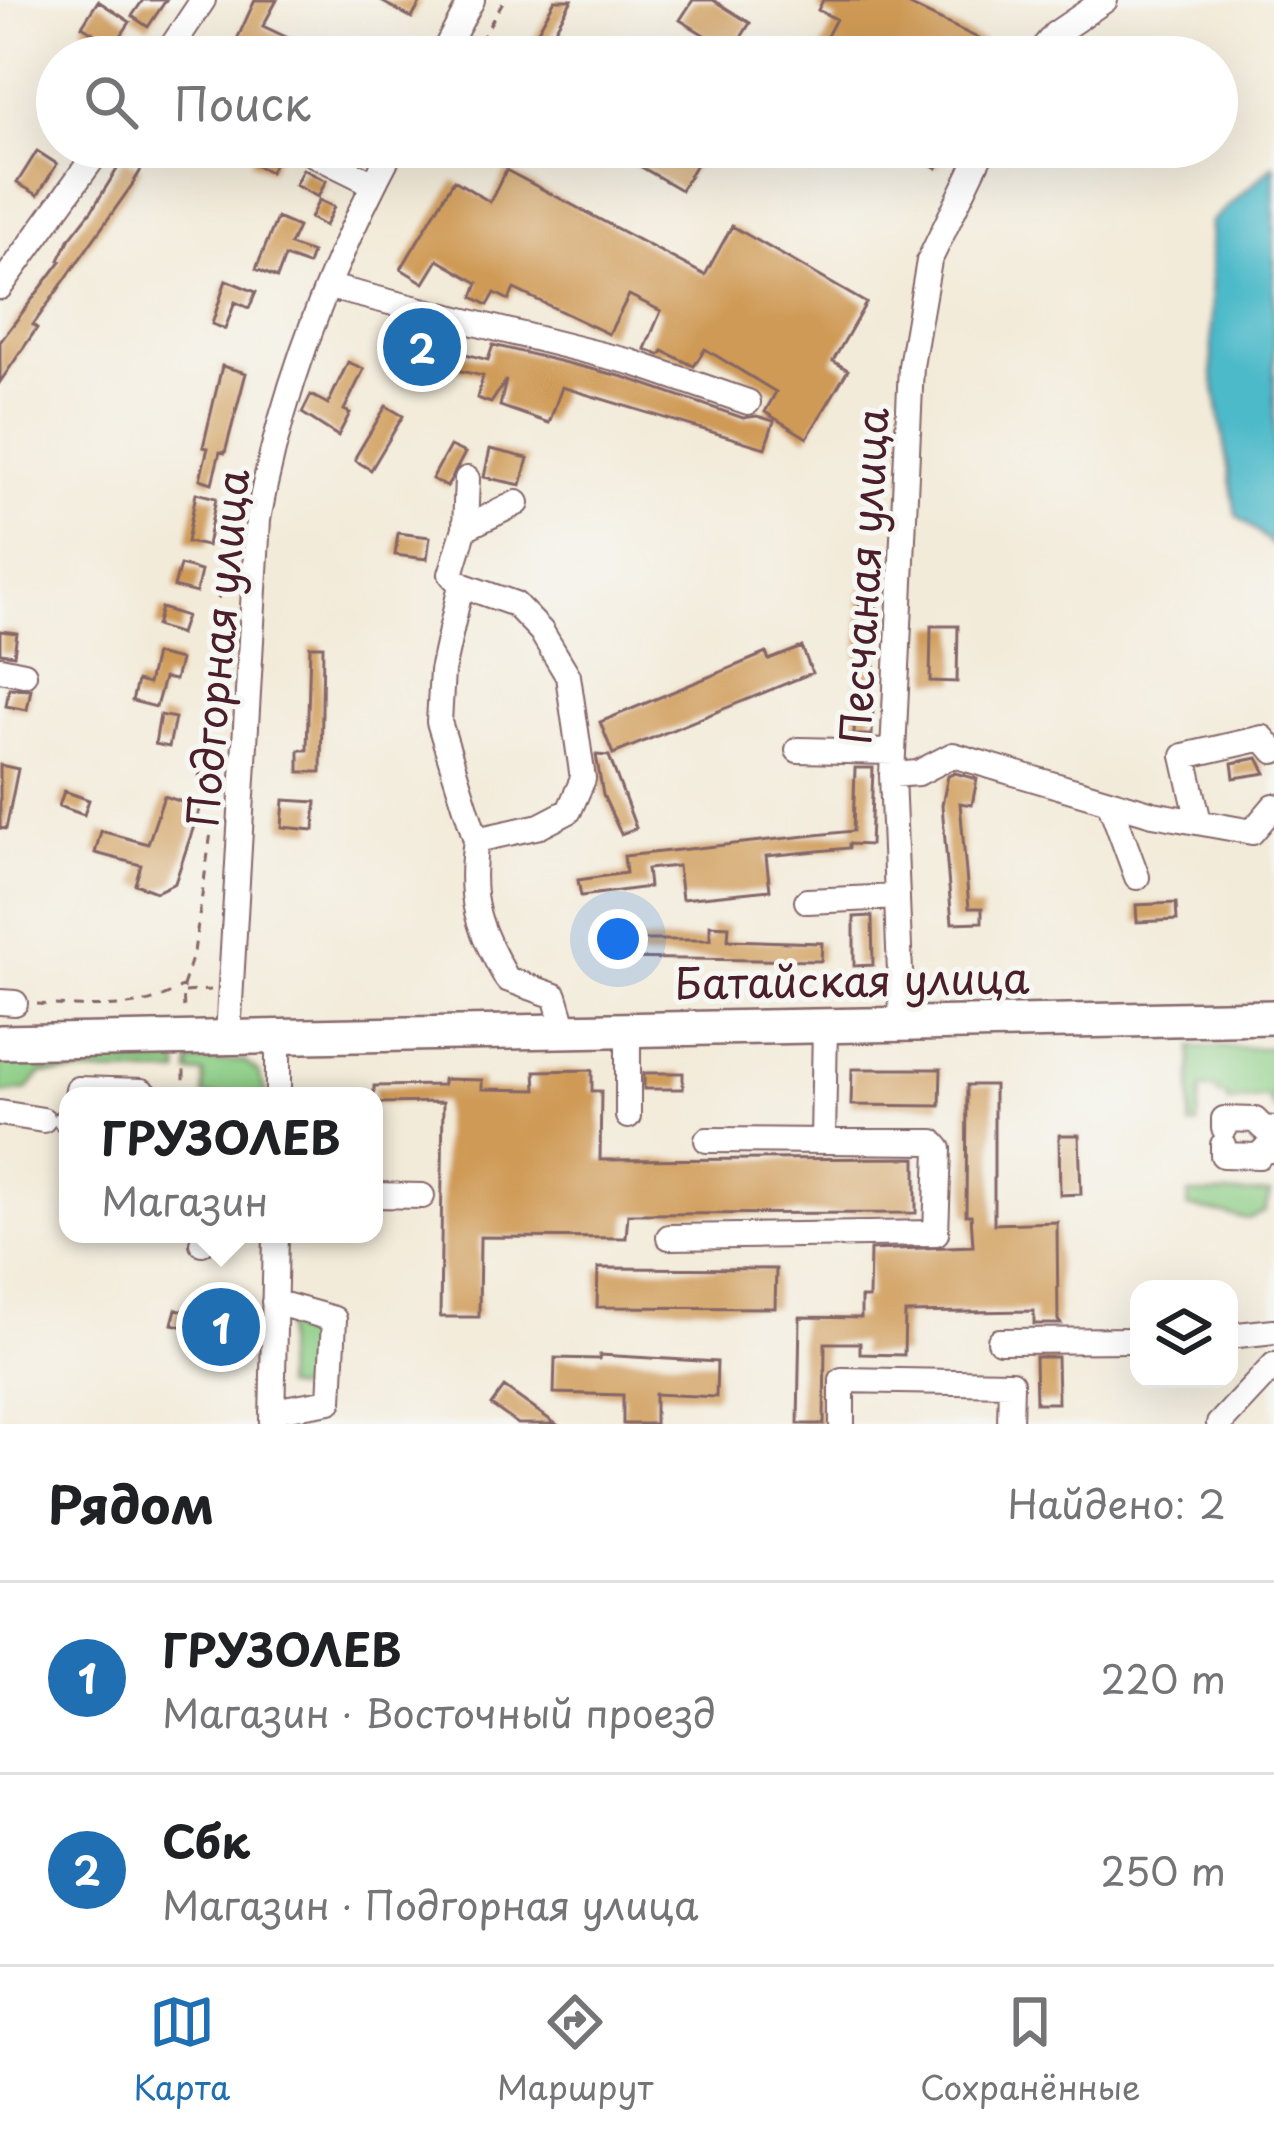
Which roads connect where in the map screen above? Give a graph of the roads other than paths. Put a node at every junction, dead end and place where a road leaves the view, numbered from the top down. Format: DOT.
graph roads {
  1 [pos="203,0"];
  2 [pos="472,0"];
  3 [pos="1105,0"];
  4 [pos="179,36"];
  5 [pos="452,36"];
  6 [pos="1053,36"];
  7 [pos="86,168"];
  8 [pos="342,168"];
  9 [pos="389,168"];
  10 [pos="974,168"];
  11 [pos="374,184"];
  12 [pos="0,287"];
  13 [pos="329,287"];
  14 [pos="748,402"];
  15 [pos="467,479"];
  16 [pos="517,503"];
  17 [pos="465,528"];
  18 [pos="461,585"];
  19 [pos="798,750"];
  20 [pos="1274,751"];
  21 [pos="892,764"];
  22 [pos="1109,801"];
  23 [pos="1274,806"];
  24 [pos="1198,823"];
  25 [pos="476,840"];
  26 [pos="1137,877"];
  27 [pos="897,897"];
  28 [pos="807,901"];
  29 [pos="1274,1017"];
  30 [pos="902,1022"];
  31 [pos="825,1023"];
  32 [pos="628,1028"];
  33 [pos="565,1030"];
  34 [pos="278,1035"];
  35 [pos="229,1036"];
  36 [pos="0,1042"];
  37 [pos="278,1087"];
  38 [pos="0,1113"];
  39 [pos="628,1116"];
  40 [pos="59,1120"];
  41 [pos="1274,1129"];
  42 [pos="707,1140"];
  43 [pos="823,1141"];
  44 [pos="1274,1150"];
  45 [pos="383,1195"];
  46 [pos="422,1196"];
  47 [pos="669,1237"];
  48 [pos="276,1243"];
  49 [pos="274,1302"];
  50 [pos="1274,1331"];
  51 [pos="1238,1335"];
  52 [pos="1000,1340"];
  53 [pos="1130,1340"];
  54 [pos="1274,1365"];
  55 [pos="272,1417"];
  56 [pos="842,1424"];
  57 [pos="1010,1424"];
  58 [pos="1219,1424"];
  1 -- 4 [label="street"];
  2 -- 5 [label="street"];
  3 -- 6 [label="street"];
  7 -- 12 [label="street"];
  8 -- 11 [label="street"];
  9 -- 11 [label="street, Подгорная улица"];
  10 -- 21 [label="street, Песчаная улица"];
  11 -- 13 [label="street, Подгорная улица"];
  13 -- 14 [label="street"];
  13 -- 35 [label="street, Подгорная улица"];
  15 -- 17 [label="street"];
  16 -- 17 [label="street"];
  17 -- 18 [label="street"];
  18 -- 25 [label="street"];
  18 -- 25 [label="street"];
  19 -- 21 [label="street"];
  20 -- 24 [label="street"];
  21 -- 22 [label="street"];
  21 -- 27 [label="street, Песчаная улица"];
  22 -- 24 [label="street"];
  22 -- 26 [label="street"];
  23 -- 24 [label="street"];
  25 -- 33 [label="street"];
  27 -- 28 [label="street"];
  27 -- 30 [label="street, Песчаная улица"];
  29 -- 30 [label="highway, Батайская улица"];
  30 -- 31 [label="highway, Батайская улица"];
  31 -- 32 [label="highway, Батайская улица"];
  31 -- 43 [label="street"];
  32 -- 33 [label="highway, Батайская улица"];
  32 -- 39 [label="street"];
  33 -- 34 [label="highway, Батайская улица"];
  34 -- 35 [label="highway, Батайская улица"];
  34 -- 37 [label="street"];
  35 -- 36 [label="highway, Батайская улица"];
  38 -- 40 [label="street"];
  41 -- 44 [label="street"];
  42 -- 43 [label="street"];
  43 -- 47 [label="street"];
  45 -- 46 [label="street"];
  48 -- 49 [label="street"];
  49 -- 55 [label="street"];
  49 -- 55 [label="street"];
  50 -- 51 [label="street"];
  52 -- 53 [label="street"];
  54 -- 58 [label="street"];
  56 -- 57 [label="street"];
}
